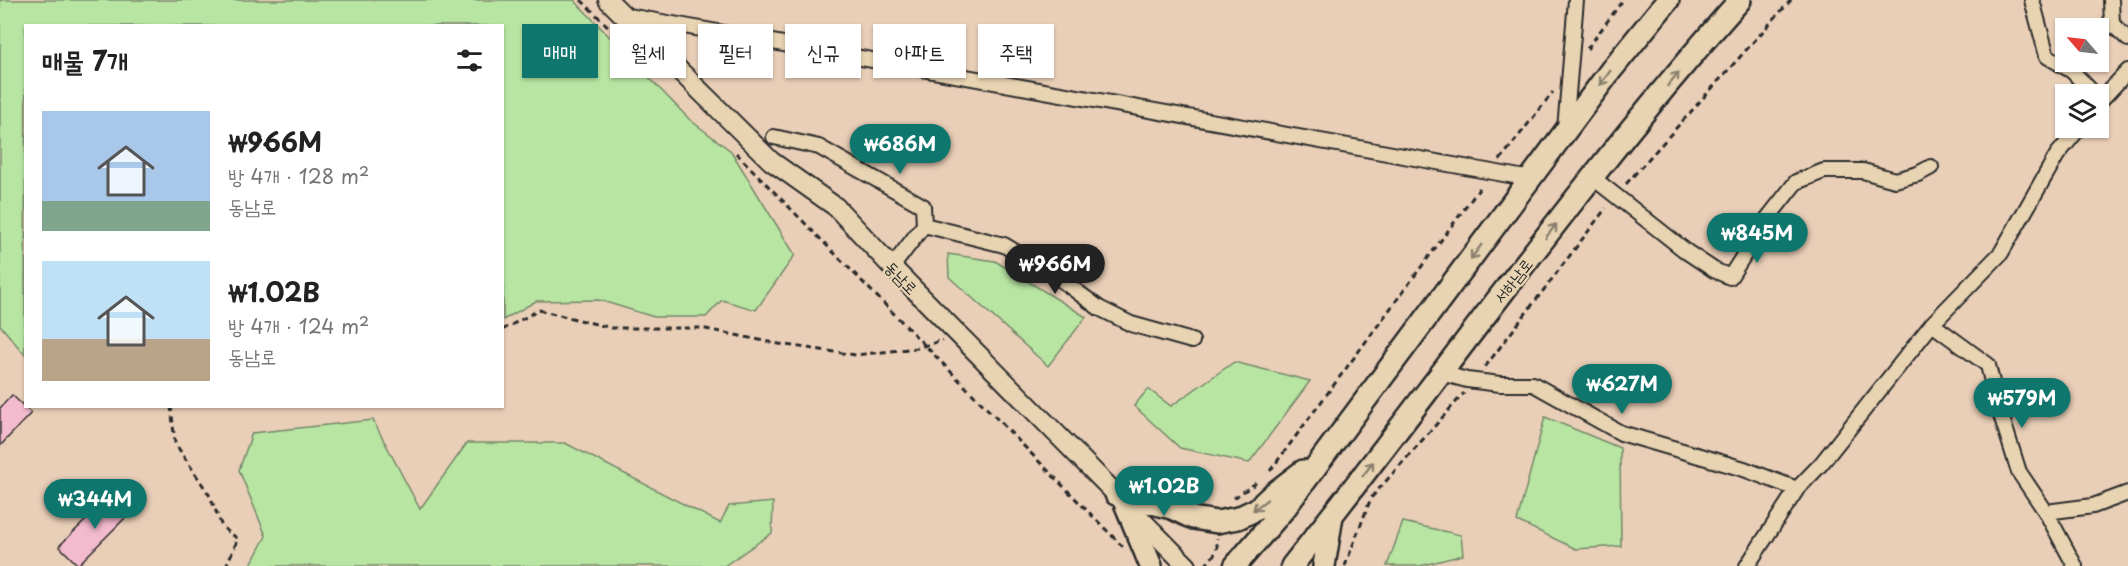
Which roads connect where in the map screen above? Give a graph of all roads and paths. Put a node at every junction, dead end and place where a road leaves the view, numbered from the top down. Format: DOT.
graph roads {
  1 [pos="580,0"];
  2 [pos="608,0"];
  3 [pos="1576,0"];
  4 [pos="1668,0"];
  5 [pos="1740,0"];
  6 [pos="1791,0"];
  7 [pos="2032,0"];
  8 [pos="2110,0"];
  9 [pos="622,15"];
  10 [pos="610,29"];
  11 [pos="2128,39"];
  12 [pos="2128,71"];
  13 [pos="2084,84"];
  14 [pos="2109,89"];
  15 [pos="1564,135"];
  16 [pos="774,136"];
  17 [pos="2071,138"];
  18 [pos="735,152"];
  19 [pos="1930,167"];
  20 [pos="1491,172"];
  21 [pos="1592,177"];
  22 [pos="1531,179"];
  23 [pos="1616,196"];
  24 [pos="924,225"];
  25 [pos="892,267"];
  26 [pos="1932,324"];
  27 [pos="504,329"];
  28 [pos="960,335"];
  29 [pos="1192,341"];
  30 [pos="925,346"];
  31 [pos="1441,373"];
  32 [pos="171,408"];
  33 [pos="1323,457"];
  34 [pos="1269,473"];
  35 [pos="1260,479"];
  36 [pos="1797,489"];
  37 [pos="2128,493"];
  38 [pos="1120,498"];
  39 [pos="1226,504"];
  40 [pos="2046,512"];
  41 [pos="1332,515"];
  42 [pos="1217,551"];
  43 [pos="1130,554"];
  44 [pos="226,566"];
  45 [pos="1151,566"];
  46 [pos="1187,566"];
  47 [pos="1205,566"];
  48 [pos="1235,566"];
  49 [pos="1292,566"];
  50 [pos="1324,566"];
  51 [pos="1747,566"];
  52 [pos="2075,566"];
  1 -- 10 [label="path"];
  2 -- 9 [label="main road, 동남로"];
  3 -- 15 [label="street"];
  4 -- 15 [label="main road, one-way"];
  21 -- 5 [label="main road, 서하남로, one-way"];
  6 -- 23 [label="path"];
  7 -- 13 [label="street"];
  8 -- 11 [label="street"];
  9 -- 20 [label="street"];
  9 -- 25 [label="main road, 동남로"];
  12 -- 14 [label="street"];
  15 -- 22 [label="main road"];
  16 -- 24 [label="street"];
  17 -- 26 [label="street"];
  18 -- 30 [label="path"];
  19 -- 23 [label="street"];
  20 -- 22 [label="street"];
  20 -- 34 [label="path"];
  21 -- 23 [label="street"];
  31 -- 21 [label="main road, 서하남로, one-way"];
  22 -- 33 [label="main road, one-way"];
  24 -- 25 [label="street"];
  24 -- 29 [label="street"];
  25 -- 28 [label="main road, 동남로"];
  26 -- 36 [label="street"];
  26 -- 40 [label="street"];
  27 -- 30 [label="path"];
  28 -- 30 [label="path"];
  28 -- 38 [label="main road, 동남로"];
  30 -- 43 [label="path"];
  31 -- 36 [label="street"];
  41 -- 31 [label="main road, 서하남로, one-way"];
  32 -- 44 [label="path"];
  33 -- 38 [label="main road, one-way"];
  33 -- 48 [label="main road"];
  35 -- 39 [label="path"];
  36 -- 51 [label="street"];
  37 -- 40 [label="street"];
  38 -- 45 [label="main road"];
  38 -- 46 [label="main road, 동남로"];
  40 -- 52 [label="street"];
  41 -- 49 [label="main road, 서하남로"];
  41 -- 50 [label="main road"];
  42 -- 47 [label="path"];
}
